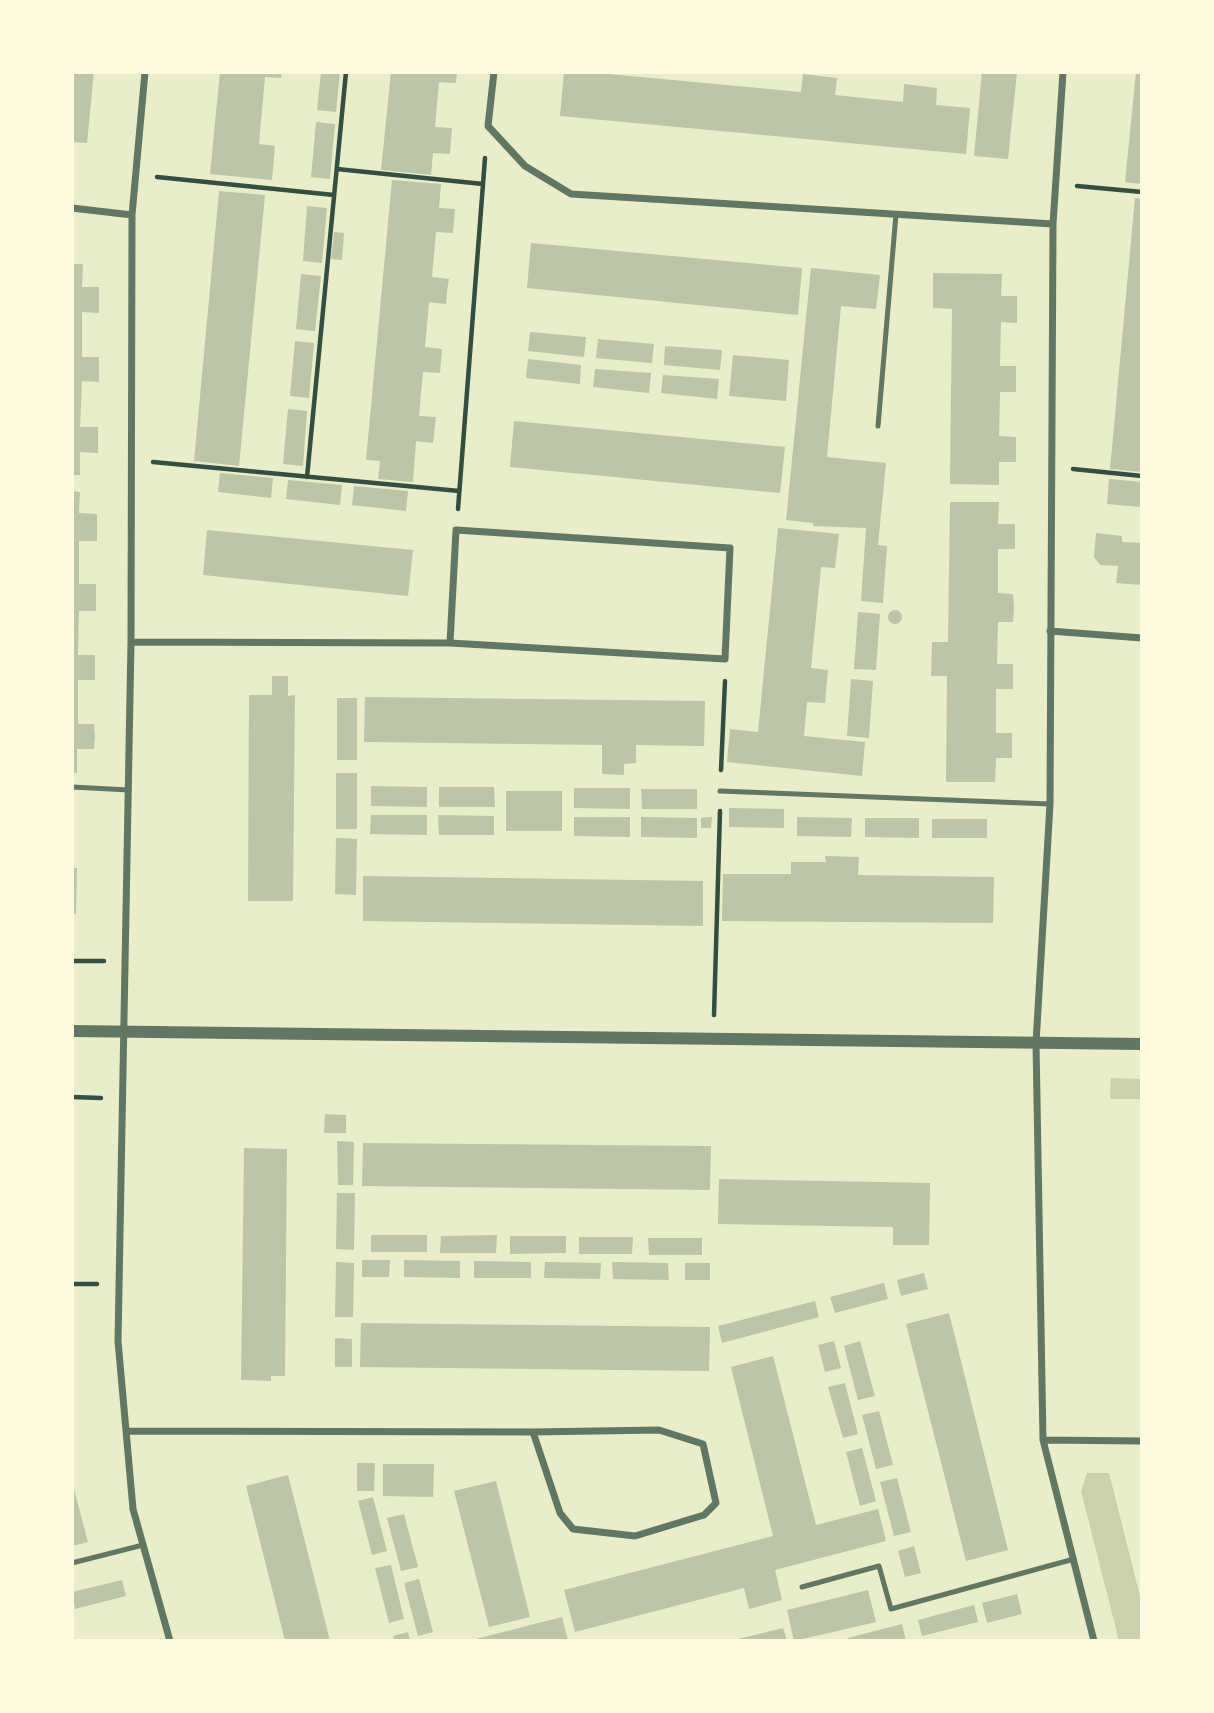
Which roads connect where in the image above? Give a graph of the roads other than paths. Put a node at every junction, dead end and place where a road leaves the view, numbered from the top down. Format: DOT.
graph roads {
  1 [pos="145,72"];
  2 [pos="494,72"];
  3 [pos="1062,72"];
  4 [pos="72,208"];
  5 [pos="896,214"];
  6 [pos="132,215"];
  7 [pos="1053,224"];
  8 [pos="878,426"];
  9 [pos="1050,631"];
  10 [pos="1142,638"];
  11 [pos="131,642"];
  12 [pos="450,643"];
  13 [pos="72,787"];
  14 [pos="129,790"];
  15 [pos="720,791"];
  16 [pos="1050,804"];
  17 [pos="72,1031"];
  18 [pos="125,1031"];
  19 [pos="1036,1043"];
  20 [pos="1142,1044"];
  21 [pos="126,1431"];
  22 [pos="533,1432"];
  23 [pos="1043,1440"];
  24 [pos="1142,1441"];
  25 [pos="143,1545"];
  26 [pos="1073,1559"];
  27 [pos="72,1563"];
  28 [pos="802,1587"];
  29 [pos="170,1641"];
  30 [pos="1094,1641"];
  1 -- 6 [label="street"];
  2 -- 5 [label="street"];
  3 -- 7 [label="street"];
  4 -- 6 [label="street"];
  5 -- 7 [label="street"];
  5 -- 8 [label="lane"];
  6 -- 11 [label="street"];
  7 -- 9 [label="street"];
  9 -- 10 [label="street"];
  9 -- 16 [label="street"];
  11 -- 12 [label="street"];
  11 -- 14 [label="street"];
  12 -- 12 [label="street"];
  13 -- 14 [label="lane"];
  14 -- 18 [label="street"];
  15 -- 16 [label="lane"];
  16 -- 19 [label="street"];
  17 -- 18 [label="street"];
  18 -- 19 [label="street"];
  18 -- 21 [label="street"];
  19 -- 20 [label="street"];
  19 -- 23 [label="street"];
  21 -- 22 [label="street"];
  21 -- 25 [label="street"];
  22 -- 22 [label="street"];
  23 -- 24 [label="street"];
  23 -- 26 [label="street"];
  25 -- 27 [label="lane"];
  25 -- 29 [label="street"];
  26 -- 28 [label="lane"];
  26 -- 30 [label="street"];
}
